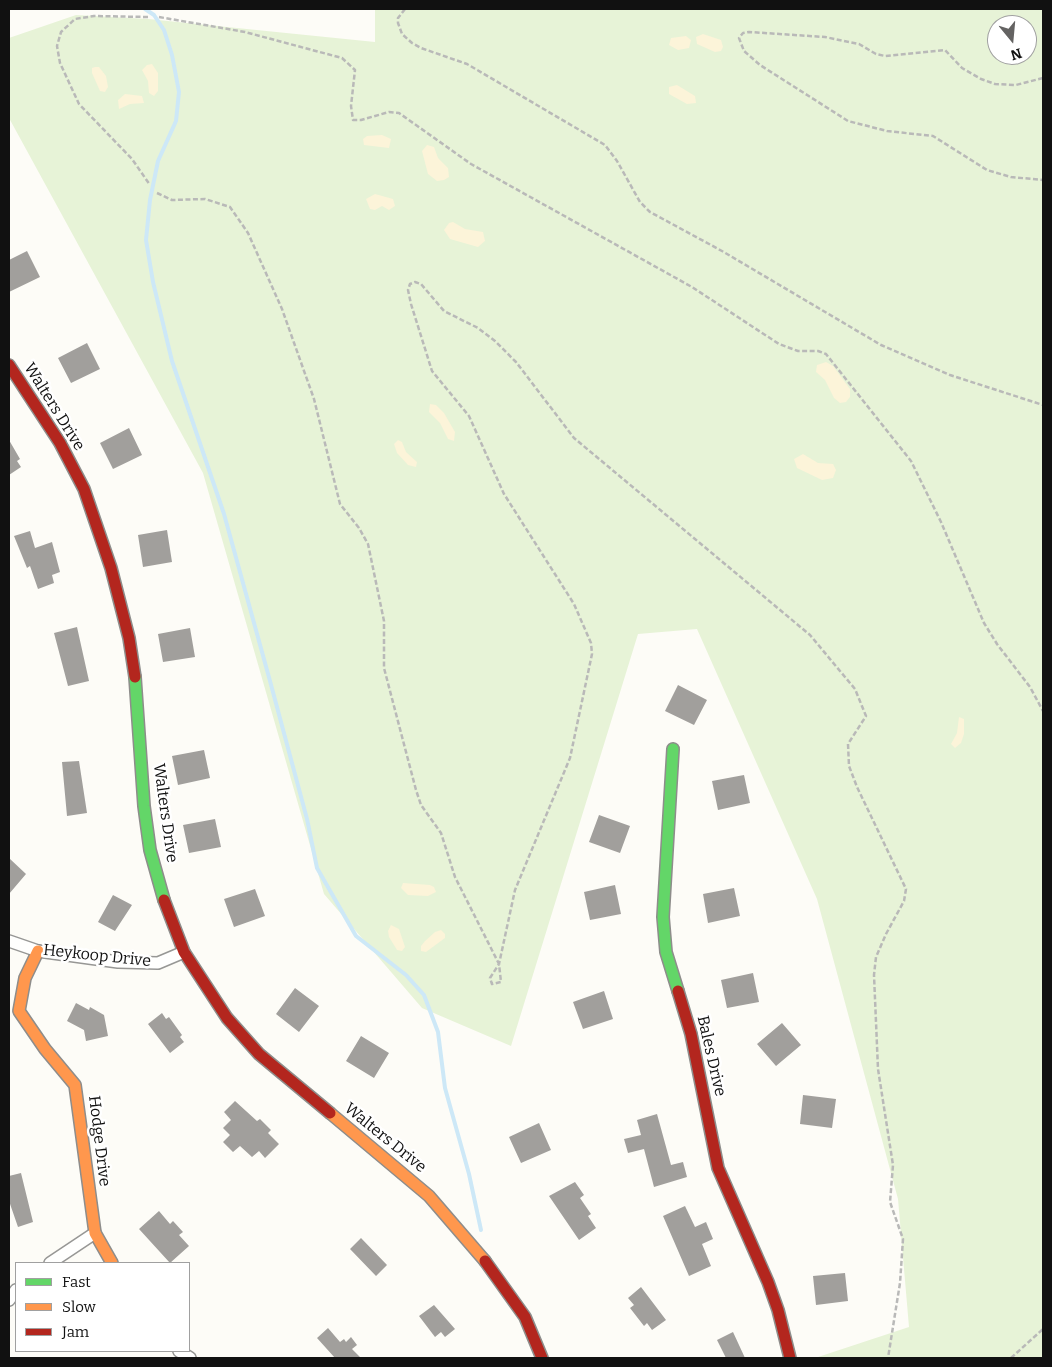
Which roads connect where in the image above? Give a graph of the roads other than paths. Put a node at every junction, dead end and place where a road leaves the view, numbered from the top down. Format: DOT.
graph roads {
  1 [pos="9,366"];
  2 [pos="673,749"];
  3 [pos="9,940"];
  4 [pos="38,951"];
  5 [pos="184,952"];
  6 [pos="95,1234"];
  7 [pos="52,1262"];
  8 [pos="111,1262"];
  9 [pos="542,1358"];
  10 [pos="790,1358"];
  1 -- 5 [label="street, Walters Drive"];
  2 -- 10 [label="street, Bales Drive"];
  3 -- 4 [label="street, Heykoop Drive"];
  4 -- 5 [label="street, Heykoop Drive"];
  4 -- 6 [label="street, Hodge Drive"];
  5 -- 9 [label="street, Walters Drive"];
  6 -- 7 [label="street"];
  6 -- 8 [label="street, Hodge Drive"];
}
